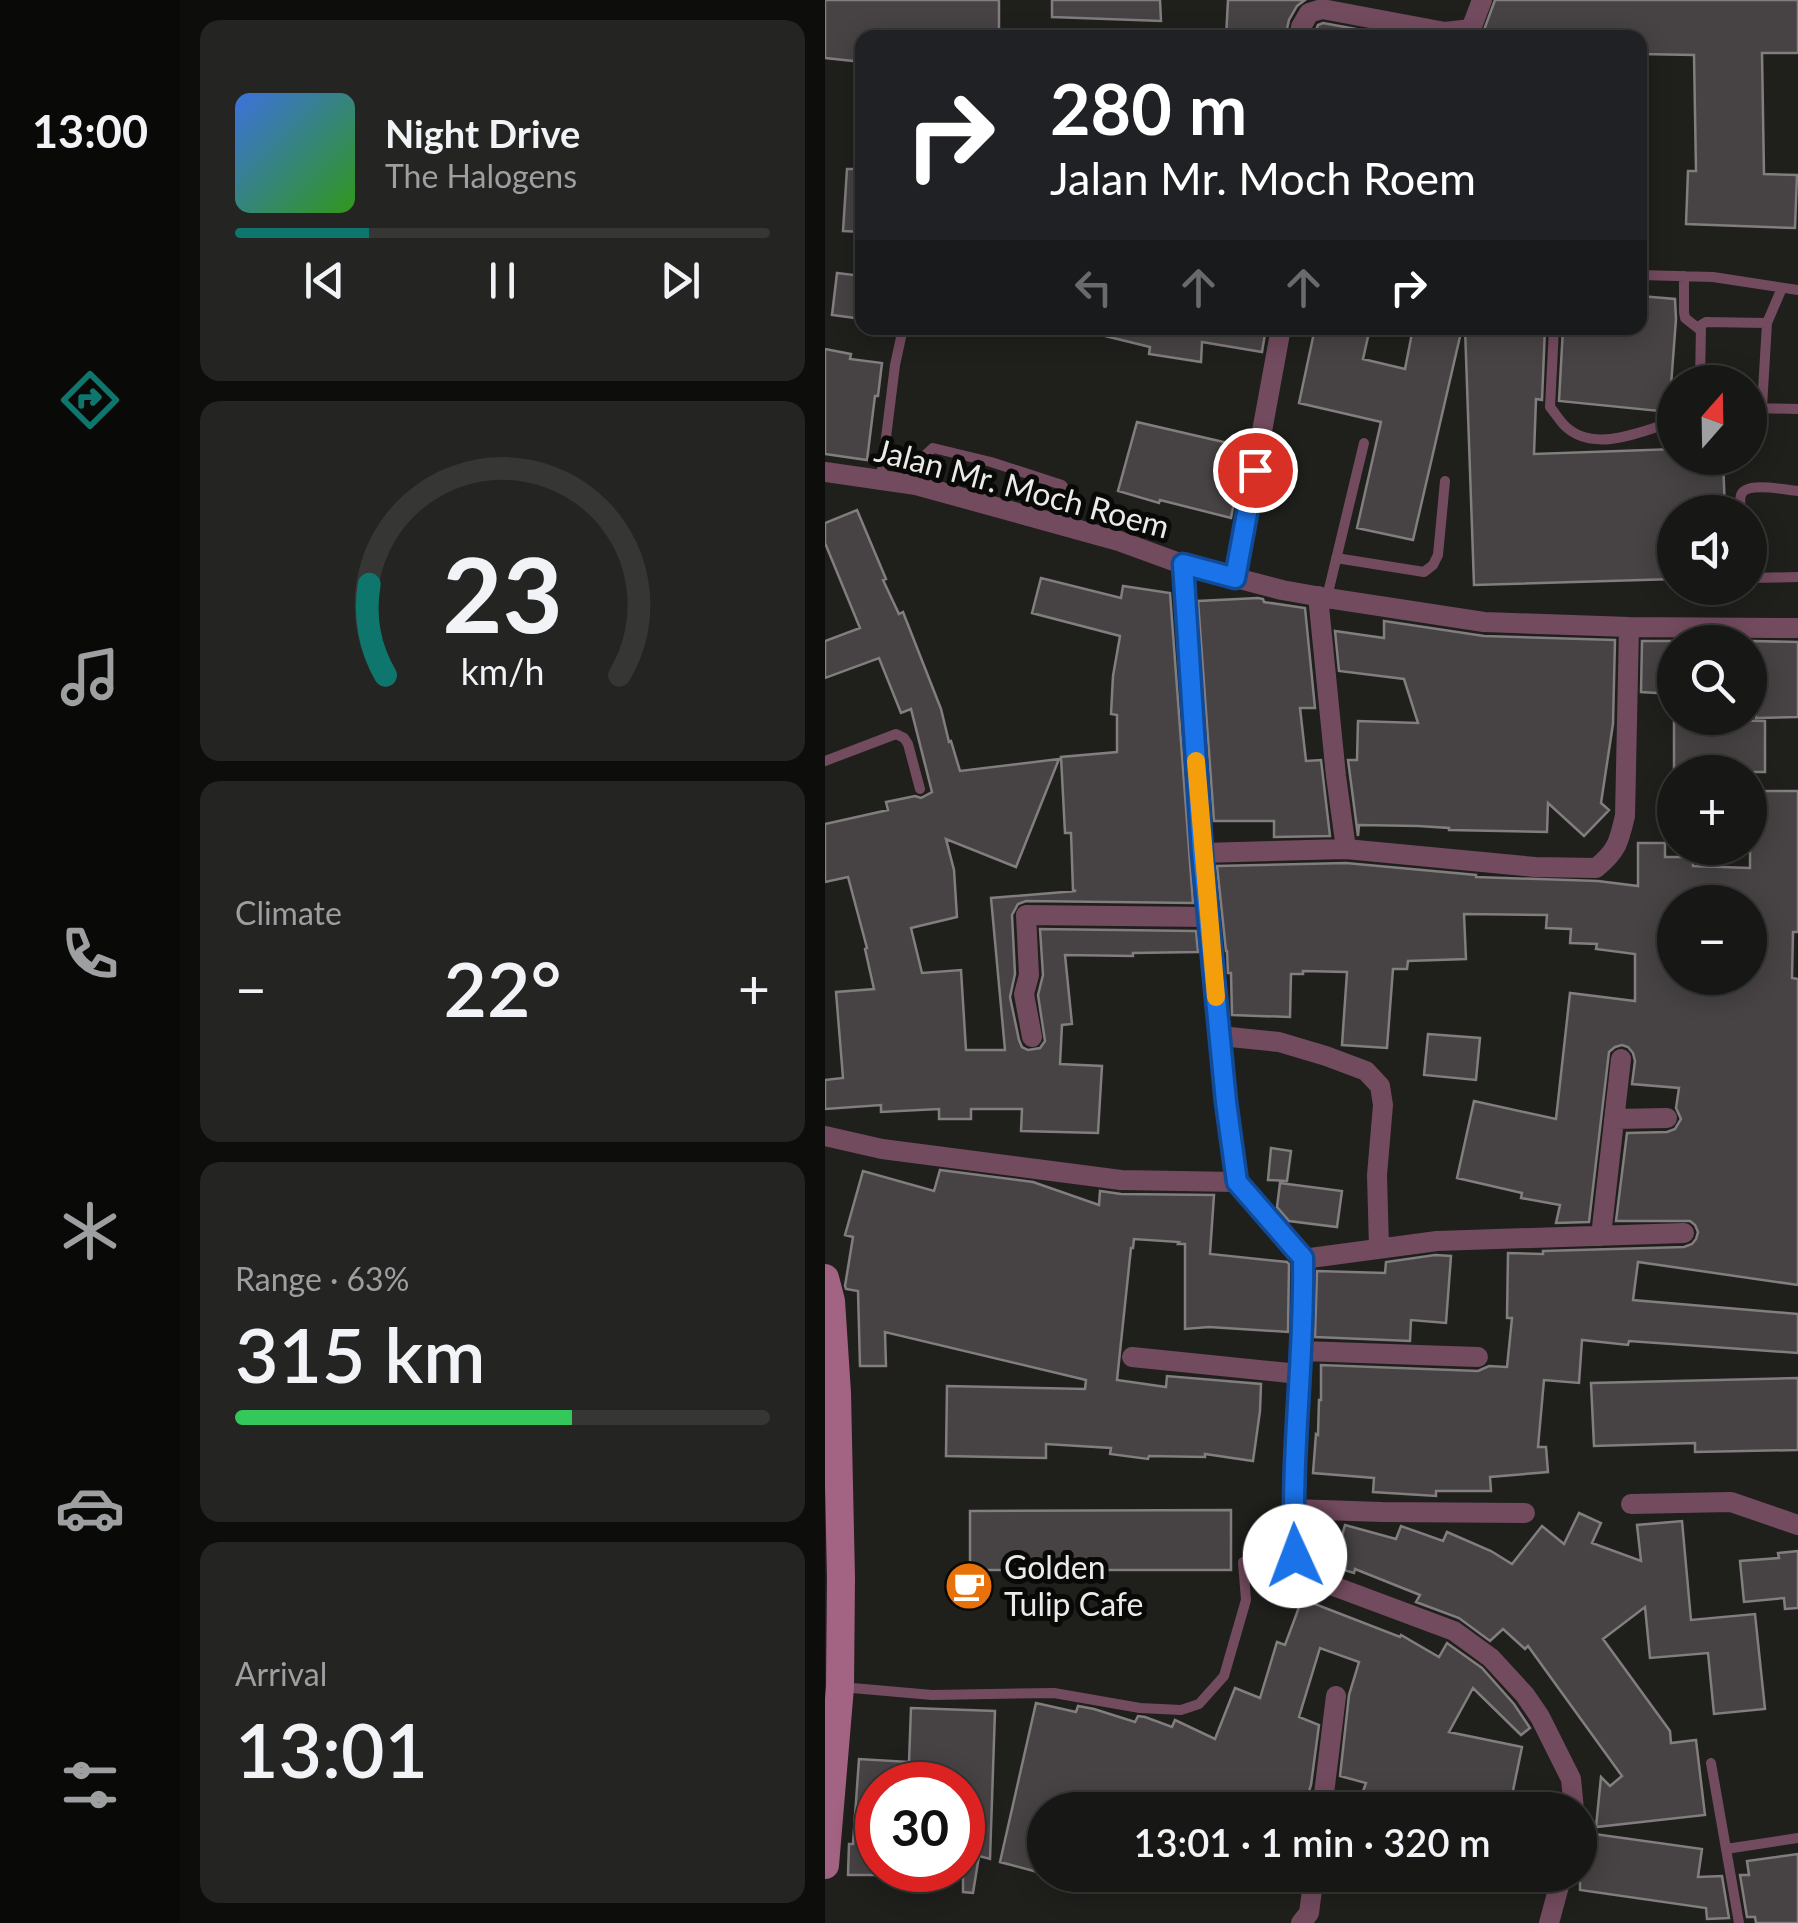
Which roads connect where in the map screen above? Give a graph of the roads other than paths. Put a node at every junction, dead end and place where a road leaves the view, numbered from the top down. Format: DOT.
graph roads {
  1 [pos="1482,0"];
  2 [pos="1300,30"];
  3 [pos="1434,30"];
  4 [pos="1462,30"];
  5 [pos="1647,274"];
  6 [pos="1684,276"];
  7 [pos="1782,288"];
  8 [pos="1798,290"];
  9 [pos="1767,323"];
  10 [pos="1699,329"];
  11 [pos="901,335"];
  12 [pos="1280,335"];
  13 [pos="1553,335"];
  14 [pos="1700,365"];
  15 [pos="1762,365"];
  16 [pos="1767,408"];
  17 [pos="1798,408"];
  18 [pos="1657,426"];
  19 [pos="1363,442"];
  20 [pos="825,472"];
  21 [pos="881,478"];
  22 [pos="1445,481"];
  23 [pos="916,485"];
  24 [pos="1798,491"];
  25 [pos="1741,495"];
  26 [pos="1065,526"];
  27 [pos="1336,558"];
  28 [pos="1183,564"];
  29 [pos="1798,577"];
  30 [pos="1235,578"];
  31 [pos="1767,578"];
  32 [pos="1322,597"];
  33 [pos="1629,627"];
  34 [pos="1798,628"];
  35 [pos="825,761"];
  36 [pos="920,789"];
  37 [pos="1347,849"];
  38 [pos="1202,853"];
  39 [pos="1209,916"];
  40 [pos="1219,1036"];
  41 [pos="1032,1037"];
  42 [pos="1621,1059"];
  43 [pos="1667,1118"];
  44 [pos="1614,1119"];
  45 [pos="825,1136"];
  46 [pos="1237,1182"];
  47 [pos="1684,1233"];
  48 [pos="1601,1236"];
  49 [pos="1379,1248"];
  50 [pos="1303,1258"];
  51 [pos="825,1278"];
  52 [pos="1302,1351"];
  53 [pos="1133,1357"];
  54 [pos="1478,1357"];
  55 [pos="1299,1374"];
  56 [pos="831,1394"];
  57 [pos="1631,1504"];
  58 [pos="1293,1509"];
  59 [pos="1525,1513"];
  60 [pos="1798,1524"];
  61 [pos="1243,1562"];
  62 [pos="841,1687"];
  63 [pos="1336,1696"];
  64 [pos="1711,1763"];
  65 [pos="1324,1792"];
  66 [pos="1572,1792"];
  67 [pos="1798,1838"];
  68 [pos="1726,1849"];
  69 [pos="825,1865"];
  70 [pos="1312,1892"];
  71 [pos="1557,1892"];
  72 [pos="1301,1923"];
  73 [pos="1549,1923"];
  74 [pos="1739,1923"];
  1 -- 4 [label="street"];
  2 -- 3 [label="street"];
  5 -- 6 [label="lane"];
  6 -- 7 [label="lane"];
  6 -- 10 [label="lane"];
  7 -- 8 [label="lane"];
  7 -- 9 [label="lane"];
  9 -- 10 [label="lane"];
  9 -- 15 [label="lane"];
  10 -- 14 [label="lane"];
  11 -- 21 [label="lane"];
  12 -- 30 [label="street"];
  13 -- 18 [label="lane"];
  16 -- 17 [label="lane"];
  19 -- 27 [label="lane"];
  20 -- 21 [label="street, Jalan Mr. Moch Roem"];
  21 -- 23 [label="street, Jalan Mr. Moch Roem"];
  22 -- 27 [label="lane"];
  23 -- 26 [label="street, Jalan Mr. Moch Roem"];
  23 -- 26 [label="lane"];
  24 -- 25 [label="lane"];
  26 -- 28 [label="street, Jalan Mr. Moch Roem"];
  27 -- 32 [label="lane"];
  28 -- 30 [label="street, Jalan Mr. Moch Roem"];
  28 -- 38 [label="street"];
  29 -- 31 [label="lane"];
  30 -- 32 [label="street, Jalan Mr. Moch Roem"];
  32 -- 33 [label="street, Jalan Mr. Moch Roem"];
  32 -- 37 [label="street"];
  33 -- 34 [label="street, Jalan Mr. Moch Roem"];
  33 -- 37 [label="street"];
  35 -- 36 [label="lane"];
  37 -- 38 [label="street"];
  38 -- 39 [label="street"];
  39 -- 40 [label="street"];
  39 -- 41 [label="street"];
  40 -- 46 [label="street"];
  40 -- 49 [label="street"];
  42 -- 44 [label="street"];
  43 -- 44 [label="street"];
  44 -- 48 [label="street"];
  45 -- 46 [label="street"];
  46 -- 50 [label="street"];
  47 -- 48 [label="street"];
  48 -- 49 [label="street"];
  49 -- 50 [label="street"];
  50 -- 52 [label="street"];
  51 -- 56 [label="main road"];
  52 -- 54 [label="street"];
  52 -- 55 [label="street"];
  53 -- 55 [label="street"];
  55 -- 58 [label="street"];
  56 -- 62 [label="main road"];
  57 -- 60 [label="street"];
  58 -- 59 [label="street"];
  58 -- 66 [label="street"];
  61 -- 62 [label="lane"];
  62 -- 69 [label="main road"];
  63 -- 65 [label="street"];
  64 -- 68 [label="lane"];
  67 -- 68 [label="lane"];
  68 -- 74 [label="lane"];
  70 -- 72 [label="street"];
  71 -- 73 [label="street"];
}
